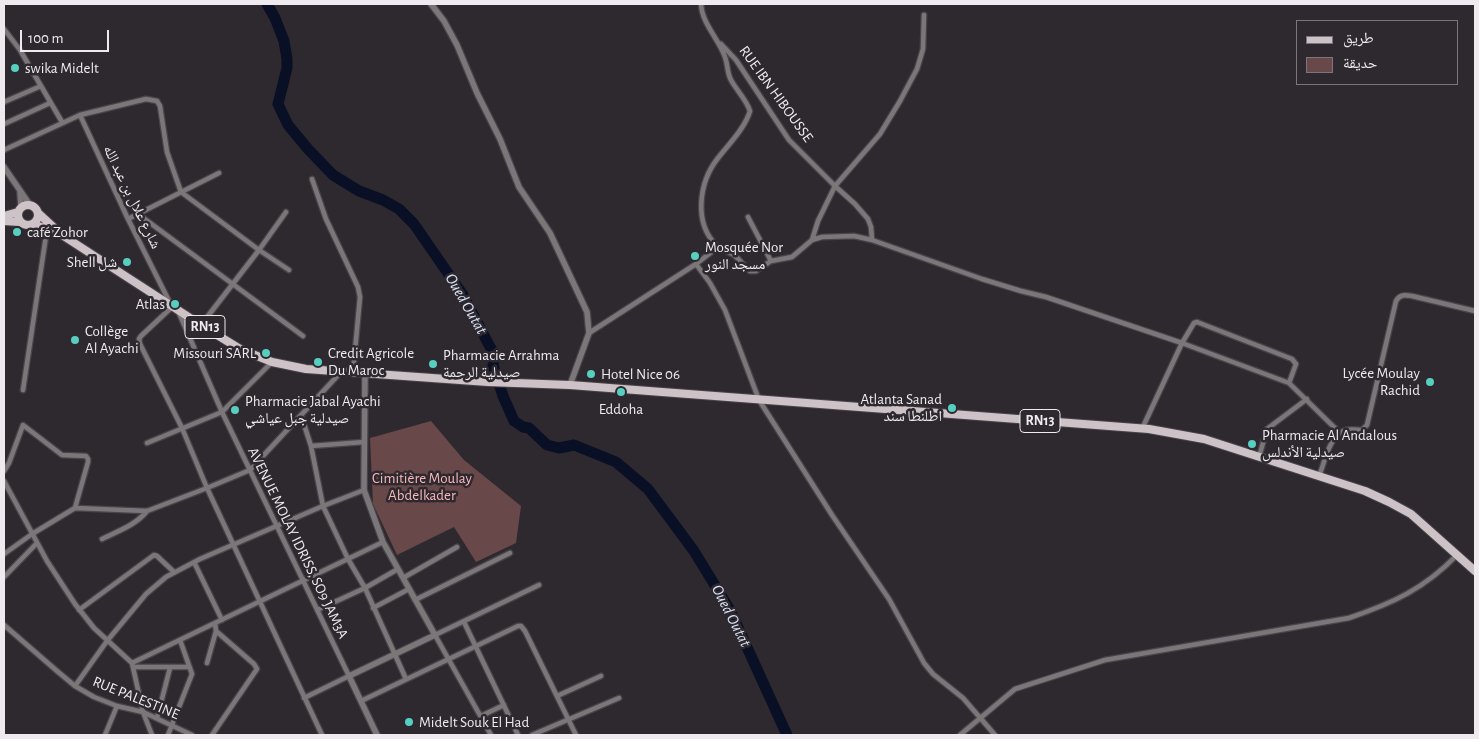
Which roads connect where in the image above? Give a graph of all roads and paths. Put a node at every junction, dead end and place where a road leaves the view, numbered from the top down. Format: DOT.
graph roads {
  1 [pos="431,4"];
  2 [pos="701,4"];
  3 [pos="924,15"];
  4 [pos="4,29"];
  5 [pos="718,42"];
  6 [pos="41,86"];
  7 [pos="4,102"];
  8 [pos="50,103"];
  9 [pos="80,115"];
  10 [pos="62,122"];
  11 [pos="4,124"];
  12 [pos="4,150"];
  13 [pos="4,167"];
  14 [pos="219,173"];
  15 [pos="312,179"];
  16 [pos="835,186"];
  17 [pos="20,191"];
  18 [pos="181,192"];
  19 [pos="30,205"];
  20 [pos="20,209"];
  21 [pos="286,212"];
  22 [pos="38,213"];
  23 [pos="138,214"];
  24 [pos="4,216"];
  25 [pos="748,217"];
  26 [pos="128,219"];
  27 [pos="4,220"];
  28 [pos="20,222"];
  29 [pos="32,224"];
  30 [pos="47,229"];
  31 [pos="62,235"];
  32 [pos="812,240"];
  33 [pos="872,240"];
  34 [pos="718,247"];
  35 [pos="258,250"];
  36 [pos="771,261"];
  37 [pos="696,264"];
  38 [pos="289,270"];
  39 [pos="231,285"];
  40 [pos="175,308"];
  41 [pos="1469,311"];
  42 [pos="1475,312"];
  43 [pos="1475,316"];
  44 [pos="201,325"];
  45 [pos="589,333"];
  46 [pos="303,336"];
  47 [pos="1182,342"];
  48 [pos="272,362"];
  49 [pos="341,372"];
  50 [pos="353,372"];
  51 [pos="365,373"];
  52 [pos="1289,383"];
  53 [pos="570,385"];
  54 [pos="23,390"];
  55 [pos="1307,399"];
  56 [pos="759,400"];
  57 [pos="222,412"];
  58 [pos="302,415"];
  59 [pos="182,428"];
  60 [pos="1142,429"];
  61 [pos="1340,433"];
  62 [pos="364,442"];
  63 [pos="147,443"];
  64 [pos="311,446"];
  65 [pos="1258,457"];
  66 [pos="4,470"];
  67 [pos="250,470"];
  68 [pos="1319,476"];
  69 [pos="4,481"];
  70 [pos="208,488"];
  71 [pos="364,490"];
  72 [pos="323,506"];
  73 [pos="75,508"];
  74 [pos="147,511"];
  75 [pos="275,526"];
  76 [pos="32,534"];
  77 [pos="102,538"];
  78 [pos="383,542"];
  79 [pos="37,543"];
  80 [pos="234,545"];
  81 [pos="457,547"];
  82 [pos="510,552"];
  83 [pos="4,554"];
  84 [pos="1457,555"];
  85 [pos="348,559"];
  86 [pos="194,562"];
  87 [pos="398,569"];
  88 [pos="1475,571"];
  89 [pos="174,572"];
  90 [pos="4,577"];
  91 [pos="403,578"];
  92 [pos="302,581"];
  93 [pos="539,586"];
  94 [pos="365,588"];
  95 [pos="409,589"];
  96 [pos="416,600"];
  97 [pos="261,601"];
  98 [pos="373,608"];
  99 [pos="79,610"];
  100 [pos="317,610"];
  101 [pos="222,620"];
  102 [pos="464,622"];
  103 [pos="215,623"];
  104 [pos="4,625"];
  105 [pos="216,631"];
  106 [pos="435,635"];
  107 [pos="180,640"];
  108 [pos="107,641"];
  109 [pos="475,646"];
  110 [pos="394,654"];
  111 [pos="449,658"];
  112 [pos="207,664"];
  113 [pos="133,665"];
  114 [pos="190,667"];
  115 [pos="170,668"];
  116 [pos="349,676"];
  117 [pos="601,676"];
  118 [pos="406,679"];
  119 [pos="75,686"];
  120 [pos="557,696"];
  121 [pos="304,698"];
  122 [pos="619,698"];
  123 [pos="361,701"];
  124 [pos="504,705"];
  125 [pos="117,706"];
  126 [pos="143,712"];
  127 [pos="481,716"];
  128 [pos="158,718"];
  129 [pos="979,718"];
  130 [pos="568,720"];
  131 [pos="173,725"];
  132 [pos="490,734"];
  133 [pos="105,735"];
  134 [pos="152,735"];
  135 [pos="168,735"];
  136 [pos="192,735"];
  137 [pos="212,735"];
  138 [pos="322,735"];
  139 [pos="376,735"];
  140 [pos="483,735"];
  141 [pos="518,735"];
  142 [pos="532,735"];
  143 [pos="576,735"];
  144 [pos="960,735"];
  145 [pos="995,735"];
  1 -- 45 [label="street"];
  2 -- 5 [label="street"];
  3 -- 16 [label="street"];
  4 -- 6 [label="street"];
  5 -- 16 [label="street, RUE IBN HIBOUSSE"];
  5 -- 34 [label="street"];
  6 -- 7 [label="street"];
  6 -- 8 [label="street"];
  8 -- 10 [label="street"];
  8 -- 11 [label="street"];
  9 -- 10 [label="street"];
  9 -- 18 [label="street"];
  9 -- 26 [label="street, شارع علال بن عبد الله"];
  10 -- 12 [label="street"];
  13 -- 17 [label="street"];
  14 -- 18 [label="street"];
  15 -- 50 [label="street"];
  16 -- 32 [label="street"];
  16 -- 33 [label="street, RUE IBN HIBOUSSE"];
  17 -- 19 [label="street"];
  17 -- 20 [label="street"];
  18 -- 23 [label="street"];
  18 -- 35 [label="street"];
  19 -- 20 [label="main road"];
  19 -- 22 [label="main road, RN13"];
  20 -- 24 [label="main road"];
  20 -- 28 [label="main road"];
  21 -- 35 [label="street"];
  22 -- 29 [label="main road"];
  22 -- 31 [label="main road, RN13"];
  23 -- 26 [label="street"];
  23 -- 39 [label="street"];
  25 -- 36 [label="street"];
  26 -- 40 [label="street, شارع علال بن عبد الله"];
  27 -- 28 [label="main road, RN13"];
  28 -- 29 [label="main road, RN13"];
  29 -- 30 [label="main road, RN13"];
  30 -- 31 [label="main road, RN13"];
  30 -- 54 [label="street"];
  31 -- 40 [label="main road, RN13"];
  32 -- 33 [label="street"];
  32 -- 36 [label="street"];
  33 -- 47 [label="street"];
  34 -- 36 [label="street"];
  34 -- 37 [label="street"];
  35 -- 38 [label="street"];
  35 -- 39 [label="street"];
  37 -- 45 [label="street"];
  37 -- 56 [label="street"];
  39 -- 44 [label="street"];
  39 -- 46 [label="street"];
  40 -- 44 [label="main road, RN13"];
  40 -- 57 [label="street, AVENUE MOLAY IDRISS, SO9 JAM3A"];
  40 -- 59 [label="street"];
  41 -- 42 [label="street"];
  41 -- 43 [label="street"];
  41 -- 61 [label="street"];
  44 -- 48 [label="main road, RN13"];
  45 -- 53 [label="street"];
  47 -- 52 [label="street"];
  47 -- 52 [label="street"];
  47 -- 60 [label="street"];
  48 -- 49 [label="main road, RN13"];
  48 -- 57 [label="street"];
  49 -- 50 [label="main road, RN13"];
  49 -- 58 [label="street"];
  50 -- 51 [label="main road, RN13"];
  51 -- 53 [label="main road, RN13"];
  51 -- 62 [label="street"];
  52 -- 55 [label="street"];
  53 -- 56 [label="main road, RN13"];
  55 -- 61 [label="street"];
  55 -- 65 [label="street"];
  56 -- 60 [label="main road, RN13"];
  56 -- 129 [label="street"];
  57 -- 59 [label="street"];
  57 -- 67 [label="street, AVENUE MOLAY IDRISS, SO9 JAM3A"];
  58 -- 64 [label="street"];
  58 -- 67 [label="street"];
  59 -- 63 [label="street"];
  59 -- 70 [label="street"];
  60 -- 65 [label="main road, RN13"];
  61 -- 68 [label="street"];
  62 -- 64 [label="street"];
  62 -- 71 [label="street"];
  64 -- 72 [label="street"];
  65 -- 68 [label="main road, RN13"];
  66 -- 73 [label="street"];
  67 -- 70 [label="street"];
  67 -- 75 [label="street, AVENUE MOLAY IDRISS, SO9 JAM3A"];
  68 -- 84 [label="main road, RN13"];
  69 -- 76 [label="street"];
  70 -- 74 [label="street"];
  70 -- 80 [label="street"];
  71 -- 72 [label="street"];
  71 -- 78 [label="street"];
  72 -- 75 [label="street"];
  72 -- 85 [label="street"];
  73 -- 74 [label="street"];
  73 -- 76 [label="street"];
  74 -- 77 [label="street"];
  75 -- 80 [label="street"];
  75 -- 92 [label="street, AVENUE MOLAY IDRISS, SO9 JAM3A"];
  76 -- 79 [label="street"];
  76 -- 83 [label="street"];
  78 -- 85 [label="street"];
  78 -- 87 [label="street"];
  79 -- 90 [label="street"];
  79 -- 99 [label="street"];
  80 -- 86 [label="street"];
  80 -- 97 [label="street"];
  81 -- 91 [label="street"];
  82 -- 96 [label="street"];
  84 -- 88 [label="main road, RN13"];
  84 -- 129 [label="street"];
  85 -- 92 [label="street"];
  85 -- 94 [label="street"];
  86 -- 89 [label="street"];
  86 -- 101 [label="street"];
  87 -- 91 [label="street"];
  87 -- 94 [label="street"];
  89 -- 99 [label="street"];
  89 -- 108 [label="street"];
  91 -- 95 [label="street"];
  92 -- 97 [label="street"];
  92 -- 100 [label="street, AVENUE MOLAY IDRISS, SO9 JAM3A"];
  93 -- 102 [label="street"];
  94 -- 98 [label="street"];
  94 -- 100 [label="street"];
  95 -- 96 [label="street"];
  95 -- 98 [label="street"];
  96 -- 106 [label="street"];
  97 -- 101 [label="street"];
  97 -- 121 [label="street"];
  98 -- 110 [label="street"];
  99 -- 108 [label="street"];
  100 -- 116 [label="street, AVENUE MOLAY IDRISS, SO9 JAM3A"];
  101 -- 103 [label="street"];
  102 -- 106 [label="street"];
  102 -- 109 [label="street"];
  103 -- 105 [label="street"];
  103 -- 107 [label="street"];
  104 -- 119 [label="street, RUE PALESTINE"];
  105 -- 112 [label="street"];
  105 -- 137 [label="street"];
  106 -- 110 [label="street"];
  106 -- 111 [label="street"];
  107 -- 113 [label="street"];
  107 -- 114 [label="street"];
  108 -- 113 [label="street"];
  108 -- 119 [label="street"];
  109 -- 111 [label="street"];
  109 -- 120 [label="street"];
  109 -- 124 [label="street"];
  110 -- 116 [label="street"];
  110 -- 118 [label="street"];
  111 -- 118 [label="street"];
  111 -- 127 [label="street"];
  113 -- 115 [label="street"];
  113 -- 126 [label="street"];
  114 -- 115 [label="street"];
  114 -- 131 [label="street"];
  115 -- 128 [label="street"];
  116 -- 121 [label="street"];
  116 -- 123 [label="street"];
  117 -- 120 [label="street"];
  118 -- 123 [label="street"];
  119 -- 125 [label="street, RUE PALESTINE"];
  120 -- 130 [label="street"];
  121 -- 138 [label="street"];
  122 -- 130 [label="street"];
  123 -- 139 [label="street"];
  124 -- 127 [label="street"];
  124 -- 141 [label="street"];
  125 -- 126 [label="street, RUE PALESTINE"];
  125 -- 133 [label="street"];
  126 -- 128 [label="street, RUE PALESTINE"];
  126 -- 134 [label="street"];
  127 -- 132 [label="street"];
  128 -- 131 [label="street, RUE PALESTINE"];
  129 -- 144 [label="street"];
  129 -- 145 [label="street"];
  130 -- 142 [label="street"];
  130 -- 143 [label="street"];
  131 -- 135 [label="street"];
  131 -- 136 [label="street, RUE PALESTINE"];
  132 -- 140 [label="street"];
}
